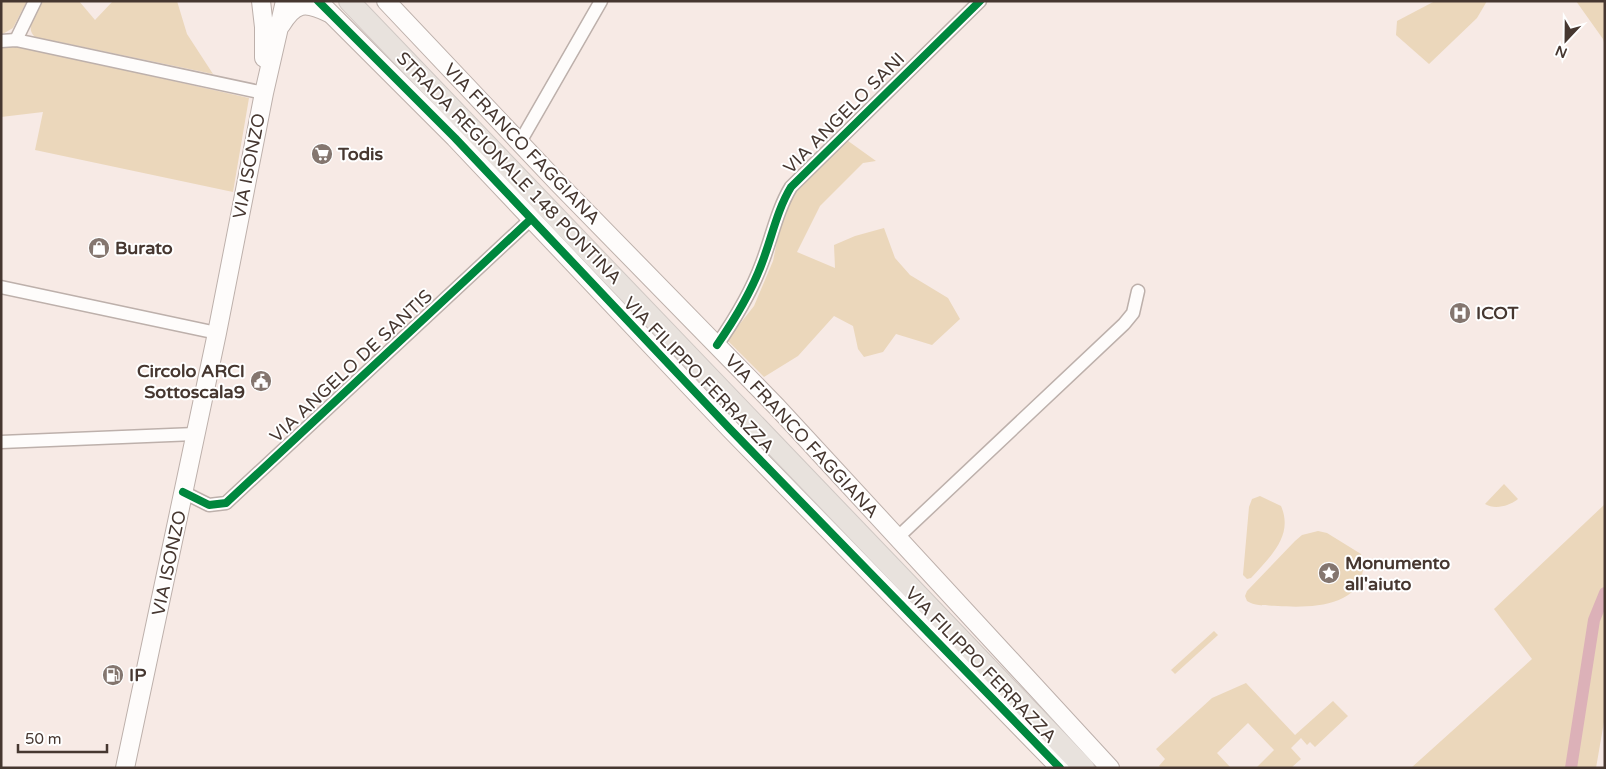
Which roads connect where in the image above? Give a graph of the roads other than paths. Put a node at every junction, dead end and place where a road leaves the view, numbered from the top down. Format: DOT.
graph roads {
  1 [pos="35,1"];
  2 [pos="262,1"];
  3 [pos="269,1"];
  4 [pos="285,1"];
  5 [pos="318,1"];
  6 [pos="386,1"];
  7 [pos="601,1"];
  8 [pos="980,1"];
  9 [pos="351,3"];
  10 [pos="331,14"];
  11 [pos="271,28"];
  12 [pos="16,40"];
  13 [pos="1,41"];
  14 [pos="264,93"];
  15 [pos="520,142"];
  16 [pos="531,219"];
  17 [pos="1,287"];
  18 [pos="1138,291"];
  19 [pos="217,333"];
  20 [pos="717,345"];
  21 [pos="195,434"];
  22 [pos="1,442"];
  23 [pos="184,492"];
  24 [pos="897,538"];
  25 [pos="125,768"];
  26 [pos="1060,768"];
  27 [pos="1084,768"];
  28 [pos="1110,768"];
  1 -- 12 [label="street"];
  2 -- 11 [label="street"];
  3 -- 11 [label="street"];
  4 -- 11 [label="street"];
  5 -- 10 [label="street, VIA FILIPPO FERRAZZA"];
  6 -- 15 [label="street, VIA FRANCO FAGGIANA"];
  7 -- 15 [label="street"];
  8 -- 20 [label="street, VIA ANGELO SANI"];
  9 -- 27 [label="main road, STRADA REGIONALE 148 PONTINA"];
  10 -- 11 [label="street"];
  10 -- 16 [label="street, VIA FILIPPO FERRAZZA"];
  11 -- 14 [label="street, VIA ISONZO"];
  12 -- 13 [label="street"];
  12 -- 14 [label="street"];
  14 -- 19 [label="street, VIA ISONZO"];
  15 -- 20 [label="street, VIA FRANCO FAGGIANA"];
  16 -- 23 [label="street, VIA ANGELO DE SANTIS"];
  16 -- 26 [label="street, VIA FILIPPO FERRAZZA"];
  17 -- 19 [label="street"];
  18 -- 24 [label="street"];
  19 -- 21 [label="street, VIA ISONZO"];
  20 -- 24 [label="street, VIA FRANCO FAGGIANA"];
  21 -- 22 [label="street"];
  21 -- 23 [label="street, VIA ISONZO"];
  23 -- 25 [label="street, VIA ISONZO"];
  24 -- 28 [label="street, VIA FRANCO FAGGIANA"];
}
